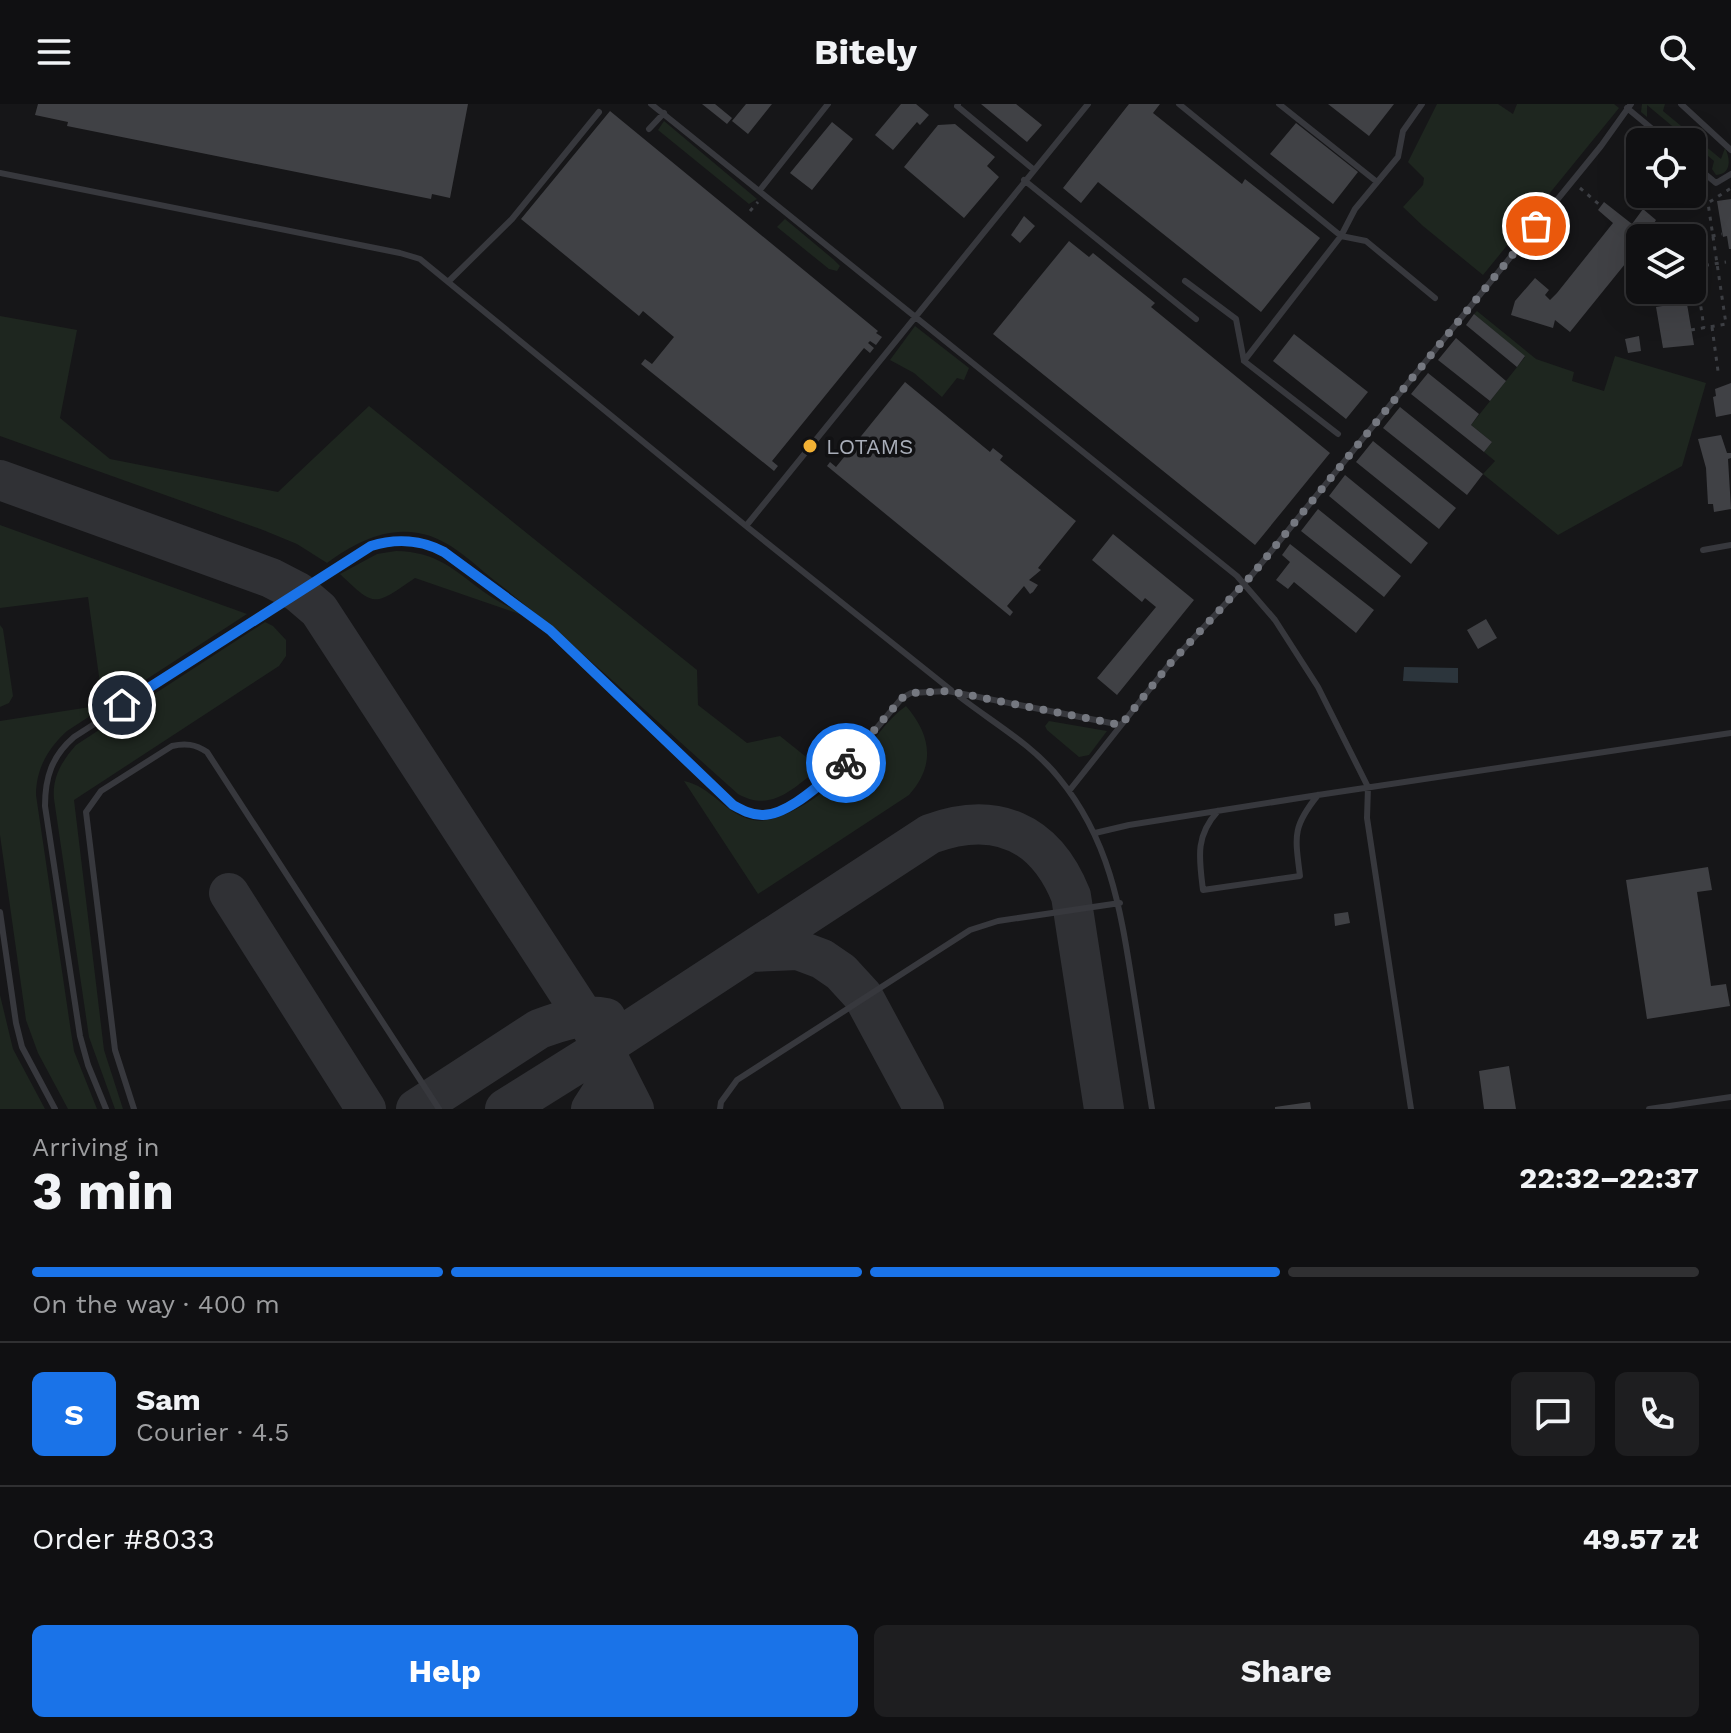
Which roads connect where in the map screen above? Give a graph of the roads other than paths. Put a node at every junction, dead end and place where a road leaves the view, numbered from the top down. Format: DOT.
graph roads {
  1 [pos="651,104"];
  2 [pos="828,104"];
  3 [pos="958,104"];
  4 [pos="1088,104"];
  5 [pos="1179,104"];
  6 [pos="1279,104"];
  7 [pos="1422,104"];
  8 [pos="1681,104"];
  9 [pos="1629,106"];
  10 [pos="599,112"];
  11 [pos="664,113"];
  12 [pos="1653,128"];
  13 [pos="649,129"];
  14 [pos="1731,150"];
  15 [pos="1033,169"];
  16 [pos="0,173"];
  17 [pos="1731,174"];
  18 [pos="1706,175"];
  19 [pos="1024,180"];
  20 [pos="1377,182"];
  21 [pos="760,190"];
  22 [pos="1341,236"];
  23 [pos="449,281"];
  24 [pos="1185,281"];
  25 [pos="1435,298"];
  26 [pos="915,315"];
  27 [pos="1196,319"];
  28 [pos="1244,361"];
  29 [pos="1338,434"];
  30 [pos="746,526"];
  31 [pos="1731,545"];
  32 [pos="1703,550"];
  33 [pos="1244,584"];
  34 [pos="956,693"];
  35 [pos="1121,725"];
  36 [pos="1731,733"];
  37 [pos="1368,787"];
  38 [pos="1069,791"];
  39 [pos="1318,795"];
  40 [pos="1218,811"];
  41 [pos="1095,833"];
  42 [pos="1120,903"];
  43 [pos="0,912"];
  44 [pos="4,965"];
  45 [pos="1731,1097"];
  46 [pos="55,1109"];
  47 [pos="106,1109"];
  48 [pos="134,1109"];
  49 [pos="439,1109"];
  50 [pos="720,1109"];
  51 [pos="1152,1109"];
  52 [pos="1411,1109"];
  53 [pos="1649,1109"];
  1 -- 11 [label="lane"];
  2 -- 21 [label="lane"];
  3 -- 15 [label="lane"];
  4 -- 15 [label="lane"];
  5 -- 22 [label="lane"];
  6 -- 20 [label="lane"];
  7 -- 20 [label="lane"];
  8 -- 14 [label="lane"];
  9 -- 12 [label="lane"];
  9 -- 33 [label="lane"];
  10 -- 23 [label="lane"];
  11 -- 13 [label="lane"];
  11 -- 21 [label="lane"];
  15 -- 19 [label="lane"];
  16 -- 23 [label="lane"];
  17 -- 18 [label="lane"];
  19 -- 26 [label="lane"];
  19 -- 27 [label="lane"];
  20 -- 22 [label="lane"];
  21 -- 26 [label="lane"];
  22 -- 25 [label="lane"];
  22 -- 28 [label="lane"];
  23 -- 30 [label="lane"];
  24 -- 28 [label="lane"];
  26 -- 30 [label="lane"];
  26 -- 33 [label="lane"];
  28 -- 29 [label="lane"];
  30 -- 34 [label="lane"];
  31 -- 32 [label="lane"];
  33 -- 35 [label="lane"];
  33 -- 37 [label="lane"];
  34 -- 35 [label="lane"];
  34 -- 38 [label="lane"];
  34 -- 47 [label="lane"];
  35 -- 38 [label="lane"];
  36 -- 37 [label="lane"];
  37 -- 39 [label="lane"];
  37 -- 52 [label="lane"];
  38 -- 41 [label="lane"];
  39 -- 40 [label="lane"];
  39 -- 40 [label="lane"];
  40 -- 41 [label="lane"];
  41 -- 42 [label="lane"];
  42 -- 50 [label="lane"];
  42 -- 51 [label="lane"];
  43 -- 44 [label="lane"];
  44 -- 46 [label="lane"];
  45 -- 53 [label="lane"];
  48 -- 49 [label="lane"];
}
